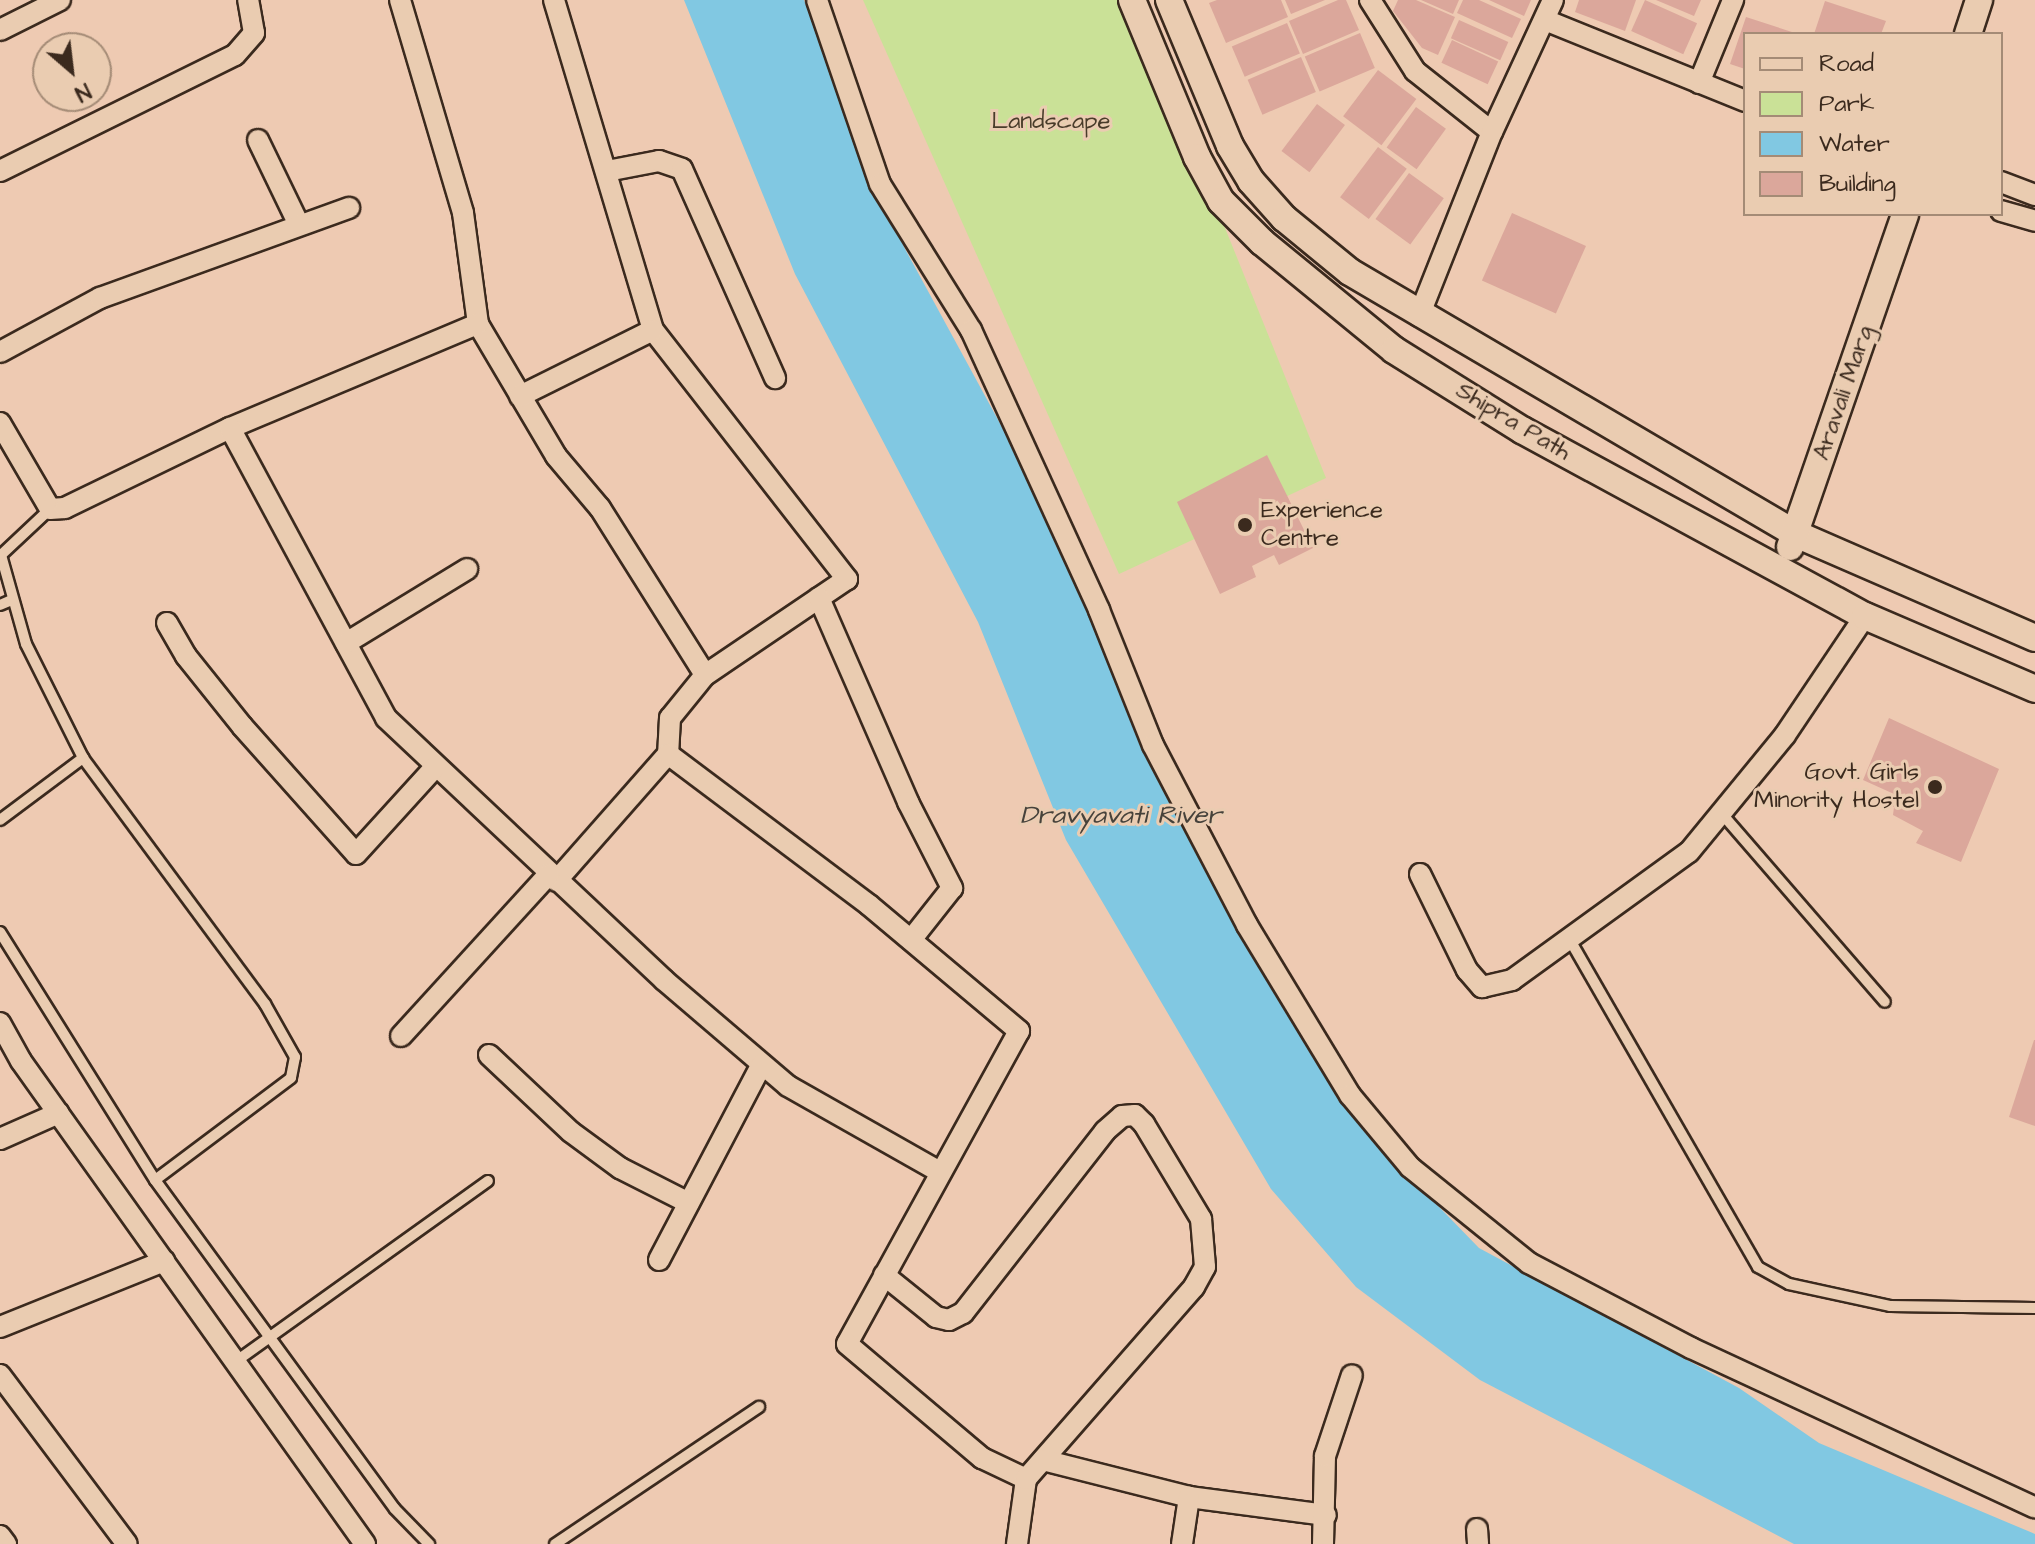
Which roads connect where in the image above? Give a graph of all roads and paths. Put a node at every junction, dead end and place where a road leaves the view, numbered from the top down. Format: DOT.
graph roads {
  1 [pos="60,0"];
  2 [pos="248,0"];
  3 [pos="400,0"];
  4 [pos="554,0"];
  5 [pos="817,0"];
  6 [pos="1132,0"];
  7 [pos="1169,0"];
  8 [pos="1553,0"];
  9 [pos="1733,0"];
  10 [pos="1979,0"];
  11 [pos="1374,3"];
  12 [pos="1545,20"];
  13 [pos="0,30"];
  14 [pos="1969,32"];
  15 [pos="1699,83"];
  16 [pos="1743,100"];
  17 [pos="1492,132"];
  18 [pos="258,140"];
  19 [pos="0,171"];
  20 [pos="607,171"];
  21 [pos="2003,183"];
  22 [pos="2035,195"];
  23 [pos="349,208"];
  24 [pos="2003,212"];
  25 [pos="1904,216"];
  26 [pos="2035,221"];
  27 [pos="299,225"];
  28 [pos="1419,316"];
  29 [pos="478,324"];
  30 [pos="653,330"];
  31 [pos="0,352"];
  32 [pos="775,378"];
  33 [pos="520,396"];
  34 [pos="1,427"];
  35 [pos="230,428"];
  36 [pos="50,509"];
  37 [pos="1796,534"];
  38 [pos="467,569"];
  39 [pos="1778,570"];
  40 [pos="819,598"];
  41 [pos="12,600"];
  42 [pos="0,605"];
  43 [pos="1865,616"];
  44 [pos="167,623"];
  45 [pos="2035,638"];
  46 [pos="346,643"];
  47 [pos="705,675"];
  48 [pos="2035,689"];
  49 [pos="668,754"];
  50 [pos="83,758"];
  51 [pos="436,766"];
  52 [pos="1723,815"];
  53 [pos="0,820"];
  54 [pos="1420,874"];
  55 [pos="553,878"];
  56 [pos="0,932"];
  57 [pos="911,940"];
  58 [pos="1570,940"];
  59 [pos="1885,1002"];
  60 [pos="0,1023"];
  61 [pos="401,1036"];
  62 [pos="489,1055"];
  63 [pos="762,1064"];
  64 [pos="59,1113"];
  65 [pos="0,1139"];
  66 [pos="940,1172"];
  67 [pos="155,1180"];
  68 [pos="488,1181"];
  69 [pos="689,1203"];
  70 [pos="659,1260"];
  71 [pos="164,1261"];
  72 [pos="884,1275"];
  73 [pos="2035,1308"];
  74 [pos="0,1327"];
  75 [pos="271,1339"];
  76 [pos="235,1362"];
  77 [pos="0,1375"];
  78 [pos="1352,1375"];
  79 [pos="759,1407"];
  80 [pos="1043,1460"];
  81 [pos="1026,1479"];
  82 [pos="1189,1497"];
  83 [pos="2035,1508"];
  84 [pos="1326,1515"];
  85 [pos="0,1536"];
  86 [pos="6,1544"];
  87 [pos="127,1544"];
  88 [pos="365,1544"];
  89 [pos="429,1544"];
  90 [pos="555,1544"];
  91 [pos="1017,1544"];
  92 [pos="1182,1544"];
  93 [pos="1323,1544"];
  1 -- 13 [label="street"];
  2 -- 19 [label="street"];
  3 -- 29 [label="street"];
  4 -- 20 [label="street"];
  5 -- 83 [label="street"];
  6 -- 39 [label="street, Shipra Path"];
  7 -- 28 [label="street, Shipra Path"];
  8 -- 12 [label="street"];
  9 -- 15 [label="street"];
  10 -- 14 [label="street"];
  11 -- 17 [label="street"];
  12 -- 15 [label="street"];
  12 -- 17 [label="street"];
  15 -- 16 [label="street"];
  17 -- 28 [label="street"];
  18 -- 27 [label="street"];
  20 -- 30 [label="street"];
  20 -- 32 [label="street"];
  21 -- 22 [label="street"];
  23 -- 27 [label="street"];
  24 -- 26 [label="street"];
  25 -- 37 [label="street, Aravali Marg"];
  27 -- 31 [label="street"];
  28 -- 37 [label="street, Shipra Path"];
  29 -- 33 [label="street"];
  29 -- 35 [label="street"];
  30 -- 33 [label="street"];
  30 -- 40 [label="street"];
  33 -- 47 [label="street"];
  34 -- 36 [label="street"];
  35 -- 36 [label="street"];
  35 -- 46 [label="street"];
  36 -- 41 [label="lane"];
  37 -- 39 [label="street, Aravali Marg"];
  37 -- 45 [label="street, Shipra Path"];
  38 -- 46 [label="street"];
  39 -- 43 [label="street, Shipra Path"];
  40 -- 47 [label="street"];
  40 -- 57 [label="street"];
  41 -- 42 [label="lane"];
  41 -- 50 [label="lane"];
  43 -- 48 [label="street, Shipra Path"];
  43 -- 52 [label="street"];
  44 -- 51 [label="street"];
  46 -- 51 [label="street"];
  47 -- 49 [label="street"];
  49 -- 55 [label="street"];
  49 -- 57 [label="street"];
  50 -- 53 [label="lane"];
  50 -- 67 [label="lane"];
  51 -- 55 [label="street"];
  52 -- 58 [label="street"];
  52 -- 59 [label="lane"];
  54 -- 58 [label="street"];
  55 -- 61 [label="street"];
  55 -- 63 [label="street"];
  56 -- 67 [label="lane"];
  57 -- 66 [label="street"];
  58 -- 73 [label="lane"];
  60 -- 64 [label="street"];
  62 -- 69 [label="street"];
  63 -- 66 [label="street"];
  63 -- 69 [label="street"];
  64 -- 65 [label="street"];
  64 -- 71 [label="street"];
  66 -- 72 [label="street"];
  67 -- 75 [label="lane"];
  68 -- 75 [label="lane"];
  69 -- 70 [label="street"];
  71 -- 74 [label="street"];
  71 -- 76 [label="street"];
  72 -- 80 [label="street"];
  72 -- 81 [label="street"];
  75 -- 76 [label="lane"];
  75 -- 89 [label="lane"];
  76 -- 88 [label="street"];
  77 -- 87 [label="street"];
  78 -- 84 [label="street"];
  79 -- 90 [label="lane"];
  80 -- 81 [label="street"];
  80 -- 82 [label="street"];
  81 -- 91 [label="street"];
  82 -- 84 [label="street"];
  82 -- 92 [label="street"];
  84 -- 93 [label="street"];
  85 -- 86 [label="street"];
}
